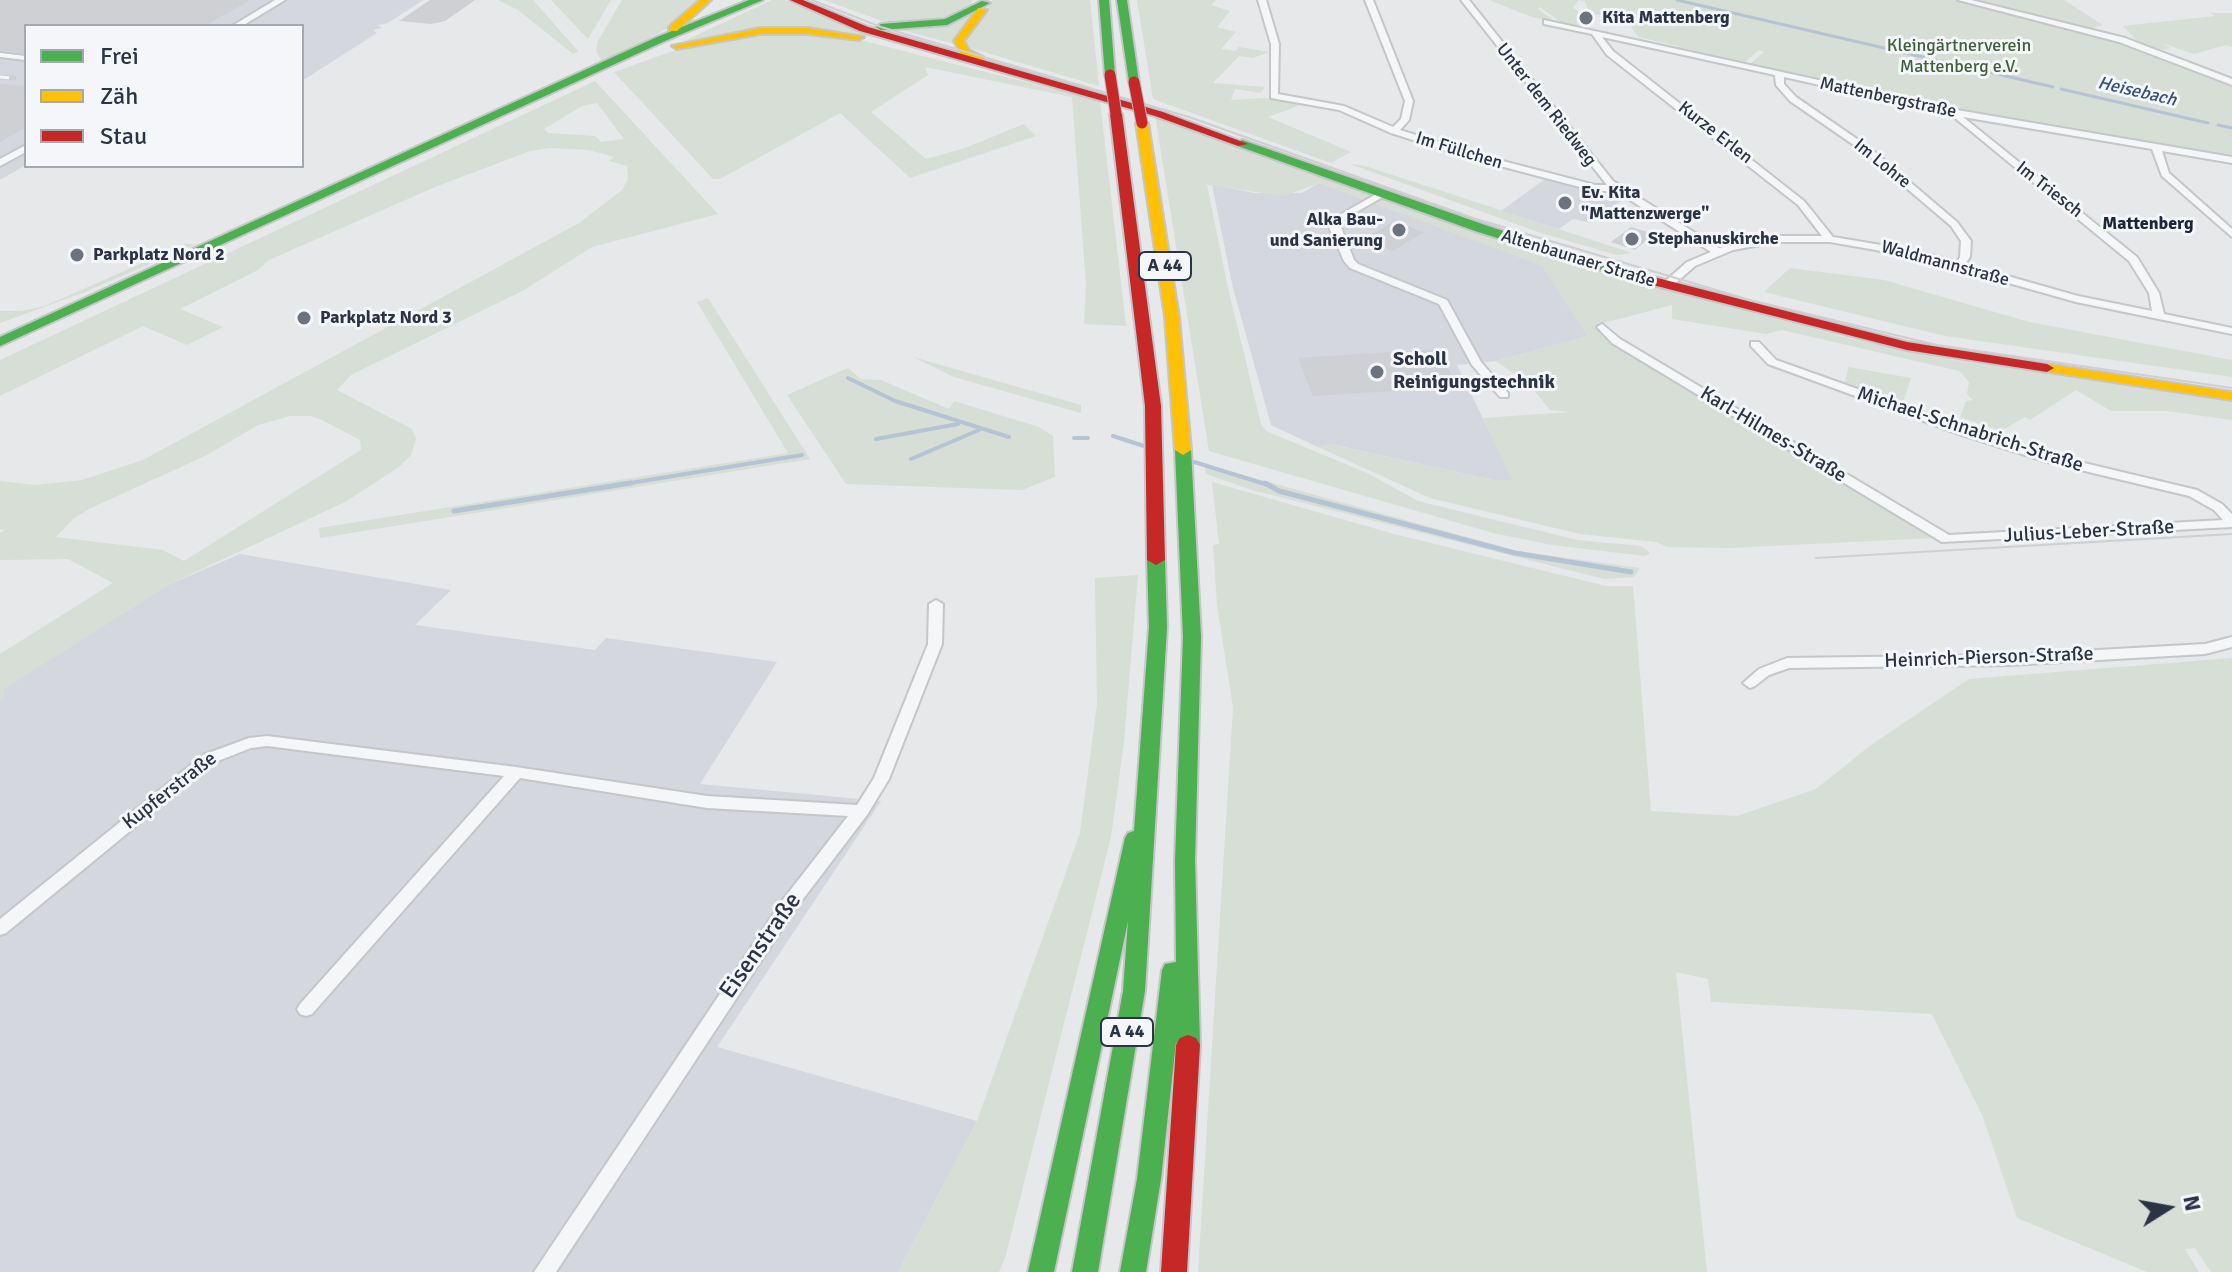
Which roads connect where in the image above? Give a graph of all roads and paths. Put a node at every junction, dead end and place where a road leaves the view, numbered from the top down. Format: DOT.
graph roads {
  1 [pos="281,0"];
  2 [pos="706,0"];
  3 [pos="758,0"];
  4 [pos="795,0"];
  5 [pos="1104,0"];
  6 [pos="1122,0"];
  7 [pos="1262,0"];
  8 [pos="1369,0"];
  9 [pos="1465,0"];
  10 [pos="1962,0"];
  11 [pos="985,1"];
  12 [pos="1547,22"];
  13 [pos="239,24"];
  14 [pos="853,25"];
  15 [pos="1595,33"];
  16 [pos="658,45"];
  17 [pos="941,53"];
  18 [pos="0,55"];
  19 [pos="24,58"];
  20 [pos="990,65"];
  21 [pos="1779,73"];
  22 [pos="2232,82"];
  23 [pos="573,84"];
  24 [pos="1951,112"];
  25 [pos="1394,131"];
  26 [pos="2156,147"];
  27 [pos="24,149"];
  28 [pos="2232,160"];
  29 [pos="0,163"];
  30 [pos="1616,188"];
  31 [pos="1383,194"];
  32 [pos="2232,234"];
  33 [pos="1830,239"];
  34 [pos="1717,251"];
  35 [pos="1959,266"];
  36 [pos="1666,286"];
  37 [pos="2159,317"];
  38 [pos="1602,327"];
  39 [pos="2232,331"];
  40 [pos="0,342"];
  41 [pos="1755,344"];
  42 [pos="0,351"];
  43 [pos="1504,395"];
  44 [pos="2232,396"];
  45 [pos="2232,523"];
  46 [pos="1947,539"];
  47 [pos="936,604"];
  48 [pos="2232,642"];
  49 [pos="1750,683"];
  50 [pos="516,772"];
  51 [pos="1150,789"];
  52 [pos="861,811"];
  53 [pos="1185,860"];
  54 [pos="0,928"];
  55 [pos="306,1009"];
  56 [pos="1061,1181"];
  57 [pos="544,1272"];
  58 [pos="1022,1272"];
  59 [pos="1041,1272"];
  60 [pos="1085,1272"];
  61 [pos="1133,1272"];
  62 [pos="1174,1272"];
  1 -- 13 [label="street"];
  2 -- 16 [label="main road"];
  3 -- 16 [label="main road"];
  4 -- 14 [label="main road"];
  5 -- 51 [label="main road, A 44, bridge"];
  6 -- 53 [label="main road, A 44, bridge"];
  7 -- 25 [label="street"];
  8 -- 25 [label="street, Im Füllchen"];
  9 -- 30 [label="street, Unter dem Riedweg"];
  10 -- 22 [label="street"];
  11 -- 14 [label="main road"];
  11 -- 20 [label="main road"];
  12 -- 15 [label="street, Mattenbergstraße"];
  14 -- 17 [label="main road"];
  15 -- 21 [label="street, Mattenbergstraße"];
  15 -- 33 [label="street, Kurze Erlen"];
  16 -- 17 [label="main road"];
  16 -- 23 [label="main road"];
  17 -- 20 [label="main road, Altenbaunaer Straße"];
  18 -- 19 [label="street"];
  20 -- 31 [label="main road, Altenbaunaer Straße"];
  21 -- 24 [label="street, Mattenbergstraße"];
  21 -- 35 [label="street, Im Lohre"];
  23 -- 40 [label="main road"];
  23 -- 42 [label="main road"];
  24 -- 26 [label="street, Mattenbergstraße"];
  24 -- 37 [label="street, Im Triesch"];
  25 -- 30 [label="street, Im Füllchen"];
  26 -- 28 [label="street, Mattenbergstraße"];
  26 -- 32 [label="street"];
  27 -- 29 [label="street"];
  30 -- 34 [label="street, Unter dem Riedweg"];
  31 -- 36 [label="main road, Altenbaunaer Straße"];
  31 -- 43 [label="street"];
  33 -- 34 [label="street, Waldmannstraße"];
  33 -- 35 [label="street, Waldmannstraße"];
  34 -- 36 [label="street, Waldmannstraße"];
  35 -- 37 [label="street, Waldmannstraße"];
  36 -- 44 [label="main road, Altenbaunaer Straße"];
  37 -- 39 [label="street, Waldmannstraße"];
  38 -- 46 [label="street, Karl-Hilmes-Straße"];
  41 -- 45 [label="street, Michael-Schnabrich-Straße"];
  45 -- 46 [label="street, Julius-Leber-Straße"];
  47 -- 52 [label="street, Eisenstraße"];
  48 -- 49 [label="street, Heinrich-Pierson-Straße"];
  50 -- 52 [label="street, Kupferstraße"];
  50 -- 54 [label="street, Kupferstraße"];
  50 -- 55 [label="street"];
  51 -- 56 [label="main road"];
  51 -- 60 [label="main road, A 44"];
  52 -- 57 [label="street, Eisenstraße"];
  53 -- 61 [label="main road, A 44"];
  53 -- 62 [label="main road"];
  56 -- 58 [label="main road"];
  56 -- 59 [label="main road"];
}
